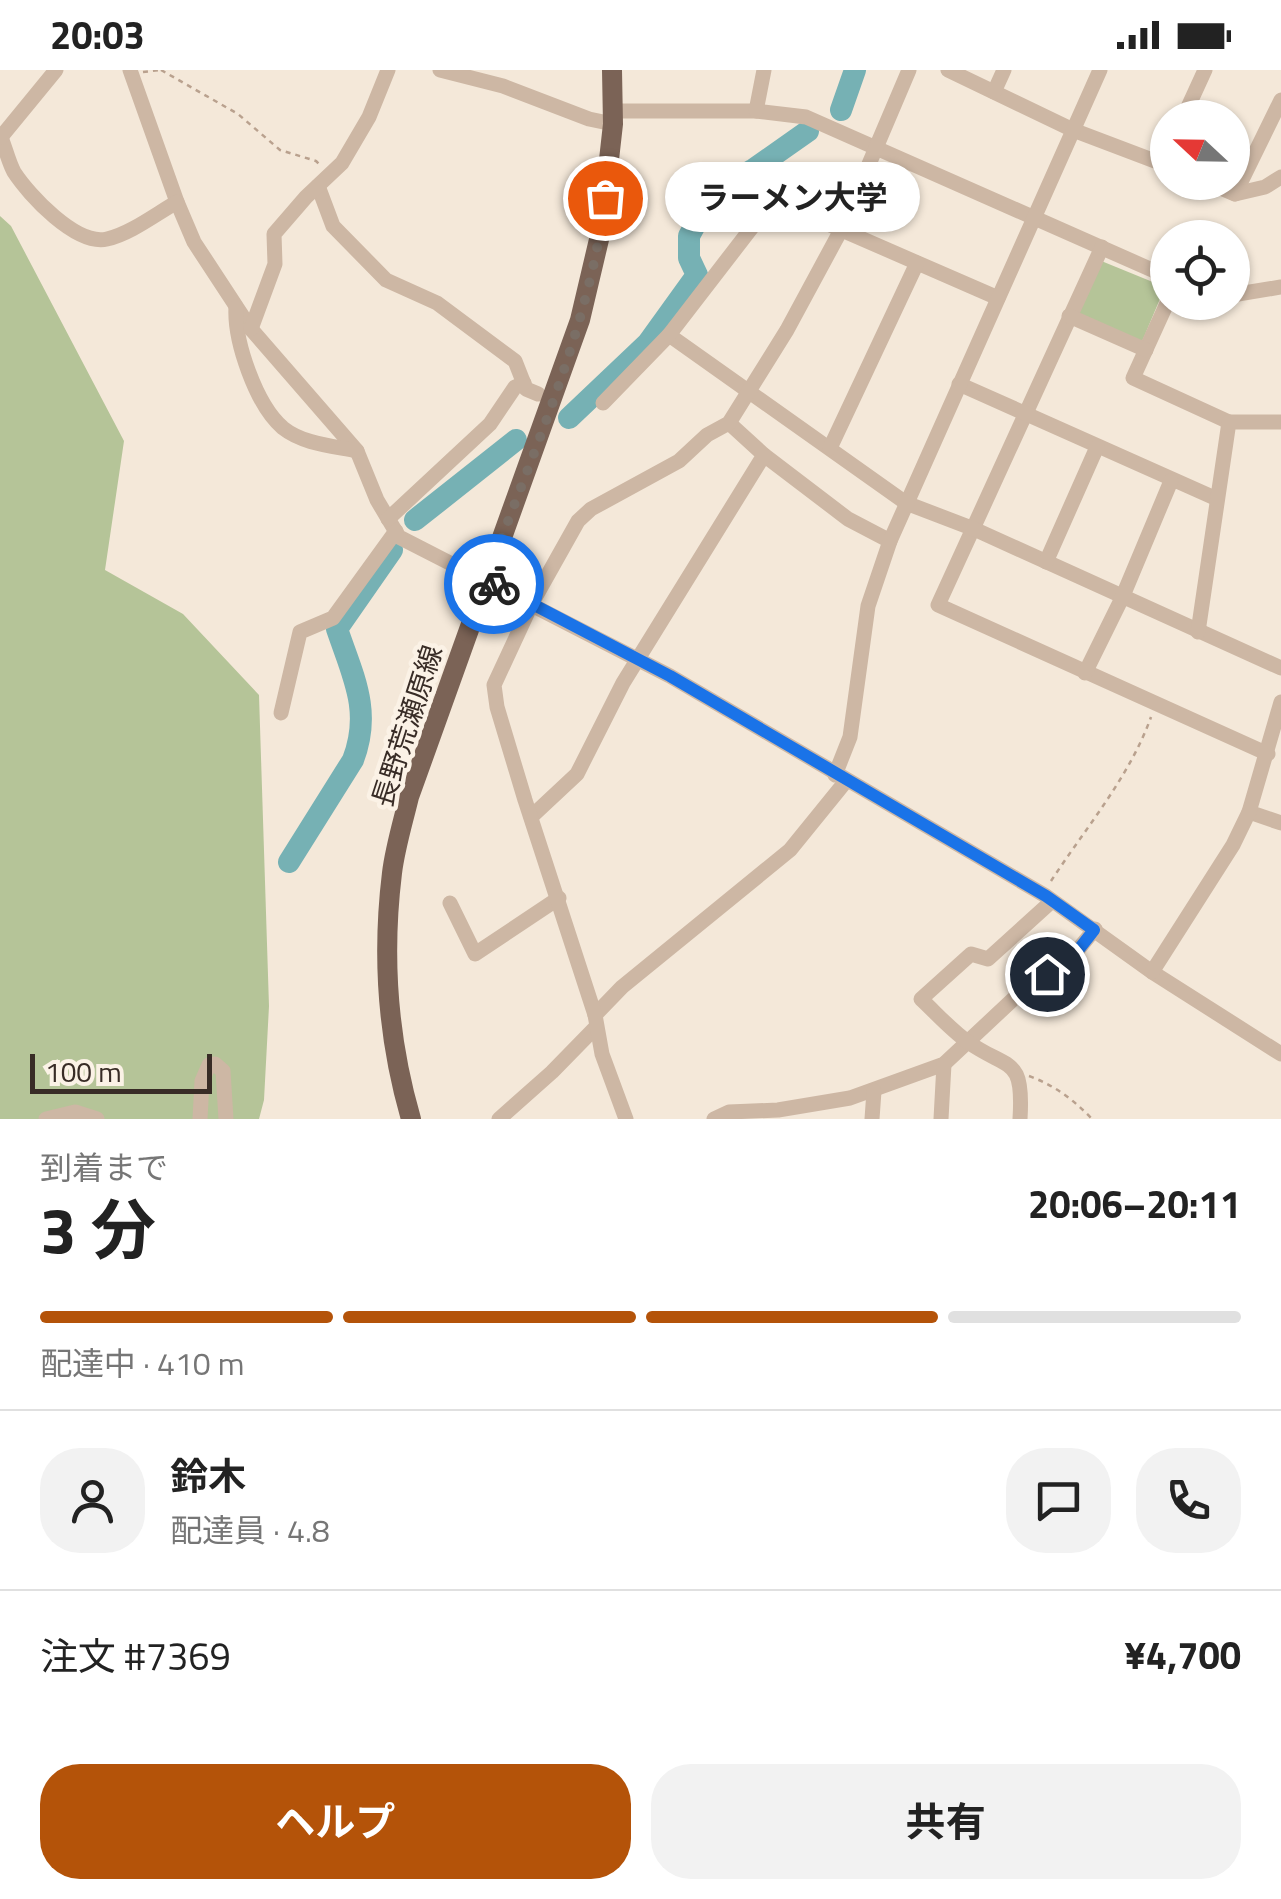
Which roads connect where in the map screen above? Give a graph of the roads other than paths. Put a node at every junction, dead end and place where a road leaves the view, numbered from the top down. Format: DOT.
graph roads {
  1 [pos="56,70"];
  2 [pos="130,70"];
  3 [pos="388,70"];
  4 [pos="440,70"];
  5 [pos="612,70"];
  6 [pos="764,70"];
  7 [pos="909,70"];
  8 [pos="948,70"];
  9 [pos="1004,70"];
  10 [pos="1100,70"];
  11 [pos="1205,70"];
  12 [pos="994,92"];
  13 [pos="1191,100"];
  14 [pos="1281,100"];
  15 [pos="756,112"];
  16 [pos="614,118"];
  17 [pos="1073,130"];
  18 [pos="1,136"];
  19 [pos="878,147"];
  20 [pos="1150,156"];
  21 [pos="1250,165"];
  22 [pos="1281,177"];
  23 [pos="324,180"];
  24 [pos="1250,191"];
  25 [pos="176,202"];
  26 [pos="1035,218"];
  27 [pos="841,230"];
  28 [pos="1102,247"];
  29 [pos="917,262"];
  30 [pos="1150,268"];
  31 [pos="1281,287"];
  32 [pos="1250,291"];
  33 [pos="998,298"];
  34 [pos="236,307"];
  35 [pos="1070,316"];
  36 [pos="1160,320"];
  37 [pos="251,329"];
  38 [pos="669,335"];
  39 [pos="1146,350"];
  40 [pos="524,383"];
  41 [pos="959,384"];
  42 [pos="750,390"];
  43 [pos="538,394"];
  44 [pos="604,403"];
  45 [pos="1024,414"];
  46 [pos="1229,422"];
  47 [pos="1281,422"];
  48 [pos="728,423"];
  49 [pos="1097,447"];
  50 [pos="830,448"];
  51 [pos="356,451"];
  52 [pos="764,455"];
  53 [pos="1170,480"];
  54 [pos="1217,499"];
  55 [pos="906,503"];
  56 [pos="392,525"];
  57 [pos="974,529"];
  58 [pos="890,541"];
  59 [pos="1046,562"];
  60 [pos="486,580"];
  61 [pos="1122,598"];
  62 [pos="532,603"];
  63 [pos="1198,632"];
  64 [pos="638,660"];
  65 [pos="1281,668"];
  66 [pos="1085,673"];
  67 [pos="1281,702"];
  68 [pos="282,713"];
  69 [pos="1268,754"];
  70 [pos="841,778"];
  71 [pos="1248,812"];
  72 [pos="530,817"];
  73 [pos="1281,823"];
  74 [pos="559,898"];
  75 [pos="1047,898"];
  76 [pos="450,903"];
  77 [pos="1094,930"];
  78 [pos="1152,972"];
  79 [pos="595,1022"];
  80 [pos="969,1043"];
  81 [pos="1281,1054"];
  82 [pos="944,1064"];
  83 [pos="874,1091"];
  84 [pos="46,1119"];
  85 [pos="97,1119"];
  86 [pos="200,1119"];
  87 [pos="226,1119"];
  88 [pos="411,1119"];
  89 [pos="498,1119"];
  90 [pos="626,1119"];
  91 [pos="714,1119"];
  92 [pos="872,1119"];
  93 [pos="941,1119"];
  94 [pos="1020,1119"];
  1 -- 18 [label="street"];
  2 -- 25 [label="street"];
  3 -- 23 [label="street"];
  4 -- 16 [label="street"];
  5 -- 16 [label="main road, 長野荒瀬原線"];
  6 -- 15 [label="street"];
  7 -- 19 [label="street"];
  8 -- 12 [label="street"];
  9 -- 12 [label="street"];
  10 -- 17 [label="street"];
  11 -- 13 [label="street"];
  12 -- 17 [label="street"];
  14 -- 21 [label="street"];
  15 -- 16 [label="street"];
  15 -- 19 [label="street"];
  16 -- 60 [label="main road, 長野荒瀬原線"];
  17 -- 20 [label="street"];
  17 -- 26 [label="street"];
  18 -- 25 [label="street"];
  19 -- 26 [label="street"];
  19 -- 27 [label="street"];
  22 -- 24 [label="street"];
  23 -- 37 [label="street"];
  23 -- 40 [label="street"];
  25 -- 34 [label="street"];
  26 -- 28 [label="street"];
  26 -- 33 [label="street"];
  27 -- 29 [label="street"];
  27 -- 38 [label="street"];
  27 -- 42 [label="street"];
  28 -- 30 [label="street"];
  28 -- 35 [label="street"];
  29 -- 33 [label="street"];
  29 -- 50 [label="street"];
  31 -- 32 [label="street"];
  33 -- 41 [label="street"];
  34 -- 37 [label="street"];
  34 -- 51 [label="street"];
  35 -- 39 [label="street"];
  35 -- 45 [label="street"];
  36 -- 39 [label="street"];
  37 -- 51 [label="street"];
  38 -- 42 [label="street"];
  38 -- 44 [label="street"];
  39 -- 46 [label="street"];
  40 -- 43 [label="street"];
  40 -- 56 [label="street"];
  41 -- 45 [label="street"];
  41 -- 55 [label="street"];
  42 -- 48 [label="street"];
  42 -- 50 [label="street"];
  45 -- 49 [label="street"];
  45 -- 57 [label="street"];
  46 -- 47 [label="street"];
  46 -- 54 [label="street"];
  48 -- 52 [label="street"];
  48 -- 62 [label="street"];
  49 -- 53 [label="street"];
  49 -- 59 [label="street"];
  50 -- 55 [label="street"];
  51 -- 56 [label="street"];
  52 -- 58 [label="street"];
  52 -- 64 [label="street"];
  53 -- 54 [label="street"];
  53 -- 61 [label="street"];
  54 -- 63 [label="street"];
  55 -- 57 [label="street"];
  55 -- 58 [label="street"];
  56 -- 60 [label="street"];
  56 -- 68 [label="street"];
  57 -- 59 [label="street"];
  57 -- 66 [label="street"];
  58 -- 70 [label="street"];
  59 -- 61 [label="street"];
  60 -- 62 [label="street"];
  60 -- 88 [label="main road, 長野荒瀬原線"];
  61 -- 63 [label="street"];
  61 -- 66 [label="street"];
  62 -- 64 [label="street"];
  62 -- 72 [label="street"];
  63 -- 65 [label="street"];
  64 -- 70 [label="street"];
  64 -- 72 [label="street"];
  66 -- 69 [label="street"];
  67 -- 69 [label="street"];
  69 -- 71 [label="street"];
  70 -- 75 [label="street"];
  70 -- 79 [label="street"];
  71 -- 73 [label="street"];
  71 -- 78 [label="street"];
  72 -- 74 [label="street"];
  74 -- 76 [label="street"];
  74 -- 79 [label="street"];
  75 -- 77 [label="street"];
  75 -- 80 [label="street"];
  77 -- 78 [label="street"];
  77 -- 80 [label="street"];
  78 -- 81 [label="street"];
  79 -- 89 [label="street"];
  79 -- 90 [label="street"];
  80 -- 82 [label="street"];
  80 -- 94 [label="street"];
  82 -- 83 [label="street"];
  82 -- 93 [label="street"];
  83 -- 91 [label="street"];
  83 -- 92 [label="street"];
  84 -- 85 [label="street"];
  86 -- 87 [label="street"];
}
